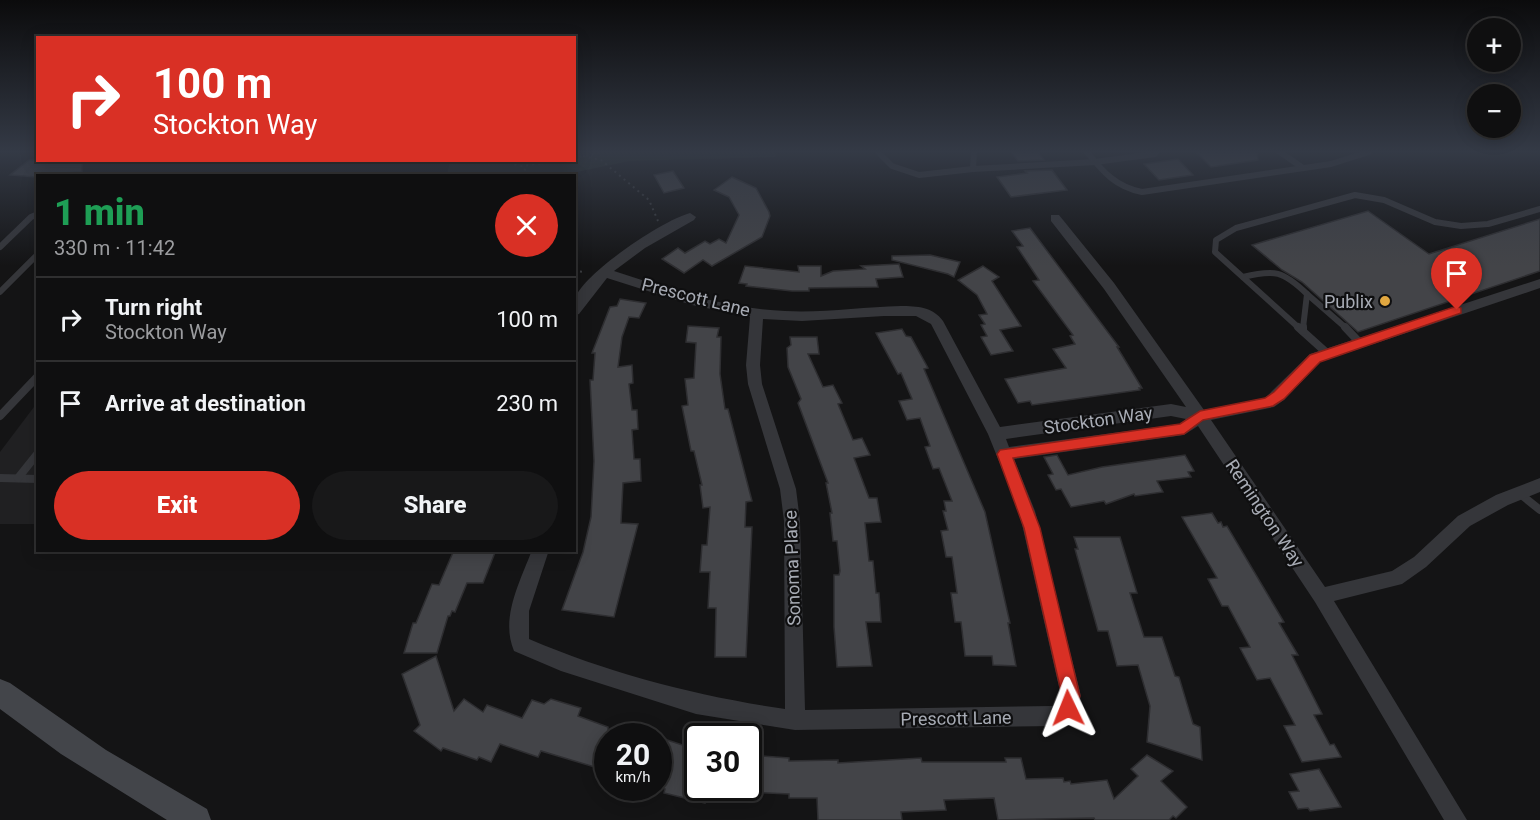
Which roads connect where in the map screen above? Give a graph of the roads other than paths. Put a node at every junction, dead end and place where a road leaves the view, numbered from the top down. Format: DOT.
graph roads {
  1 [pos="1126,190"];
  2 [pos="1154,190"];
  3 [pos="1540,209"];
  4 [pos="36,215"];
  5 [pos="690,217"];
  6 [pos="1055,218"];
  7 [pos="0,247"];
  8 [pos="36,256"];
  9 [pos="603,272"];
  10 [pos="1243,277"];
  11 [pos="1540,283"];
  12 [pos="0,292"];
  13 [pos="1307,294"];
  14 [pos="576,308"];
  15 [pos="757,313"];
  16 [pos="1303,331"];
  17 [pos="1360,343"];
  18 [pos="1328,354"];
  19 [pos="36,378"];
  20 [pos="0,416"];
  21 [pos="1200,416"];
  22 [pos="996,434"];
  23 [pos="1005,454"];
  24 [pos="36,456"];
  25 [pos="0,478"];
  26 [pos="18,478"];
  27 [pos="36,479"];
  28 [pos="1540,485"];
  29 [pos="1519,493"];
  30 [pos="1540,510"];
  31 [pos="540,552"];
  32 [pos="1321,596"];
  33 [pos="0,692"];
  34 [pos="795,720"];
  35 [pos="196,820"];
  36 [pos="1456,820"];
  1 -- 2 [label="lane"];
  3 -- 10 [label="lane"];
  4 -- 7 [label="lane"];
  5 -- 9 [label="street, Prescott Lane"];
  6 -- 21 [label="street, Remington Way"];
  8 -- 12 [label="lane"];
  9 -- 14 [label="street, Prescott Lane"];
  9 -- 15 [label="street, Prescott Lane"];
  10 -- 13 [label="lane"];
  10 -- 16 [label="lane"];
  11 -- 17 [label="street, Stockton Way"];
  13 -- 16 [label="lane"];
  13 -- 17 [label="lane"];
  15 -- 22 [label="street, Prescott Lane"];
  15 -- 34 [label="street, Sonoma Place"];
  16 -- 18 [label="lane"];
  17 -- 18 [label="street, Stockton Way"];
  18 -- 21 [label="street, Stockton Way"];
  19 -- 20 [label="lane"];
  21 -- 22 [label="street, Stockton Way"];
  21 -- 23 [label="street, Stockton Way"];
  21 -- 32 [label="street, Remington Way"];
  22 -- 23 [label="street, Prescott Lane"];
  23 -- 34 [label="street, Prescott Lane"];
  24 -- 26 [label="lane"];
  25 -- 26 [label="lane"];
  26 -- 27 [label="lane"];
  28 -- 29 [label="street"];
  29 -- 30 [label="lane"];
  29 -- 32 [label="street"];
  31 -- 34 [label="street, Prescott Lane"];
  32 -- 36 [label="street, Remington Way"];
  33 -- 35 [label="main road"];
}
